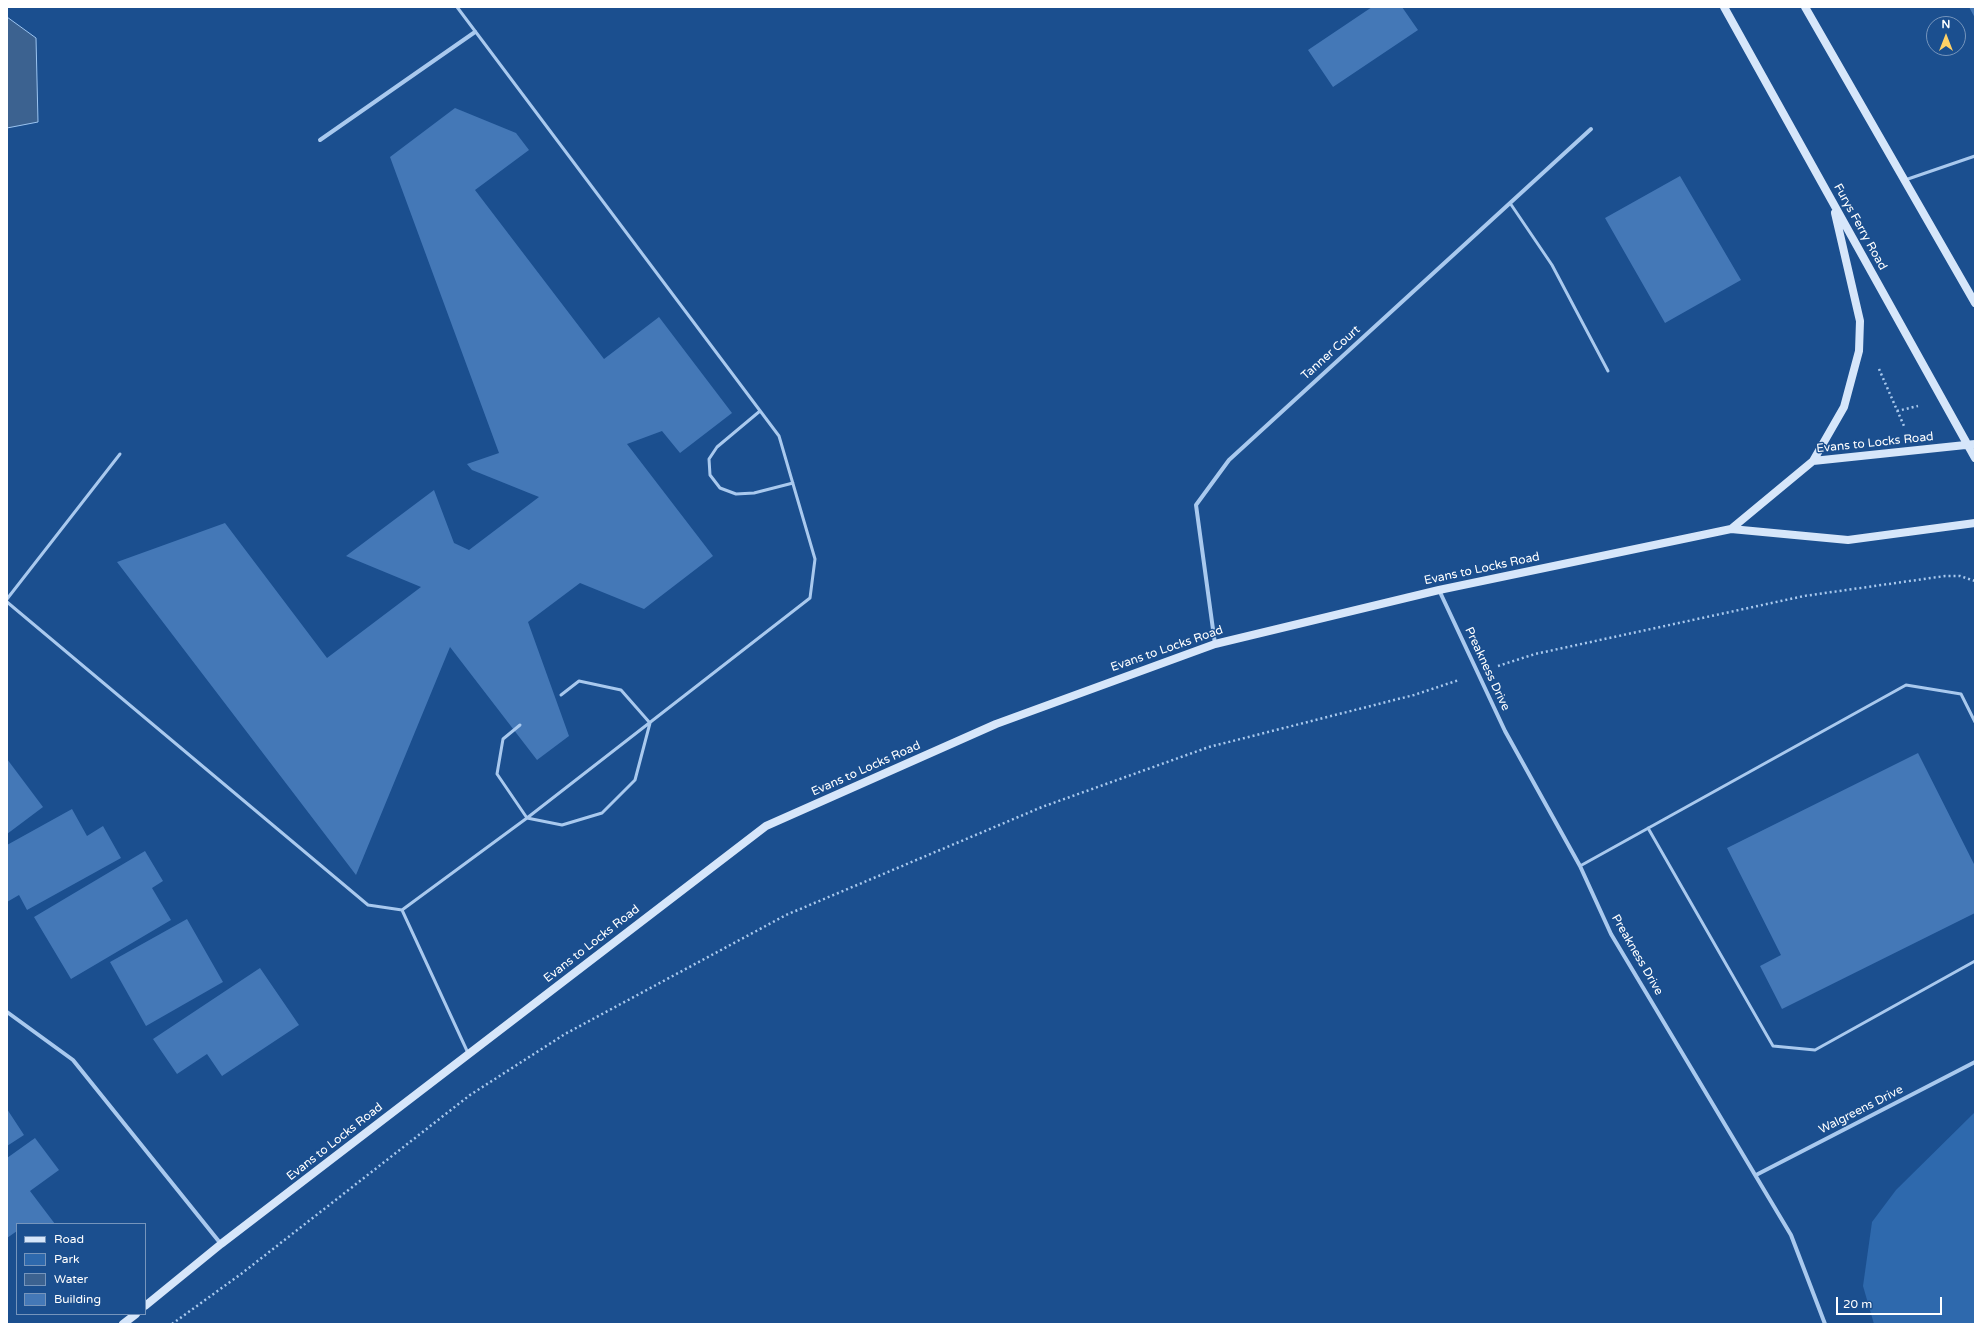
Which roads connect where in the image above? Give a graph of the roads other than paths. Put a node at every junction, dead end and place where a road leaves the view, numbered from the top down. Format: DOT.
graph roads {
  1 [pos="457,7"];
  2 [pos="1724,7"];
  3 [pos="1805,7"];
  4 [pos="475,32"];
  5 [pos="1591,129"];
  6 [pos="320,140"];
  7 [pos="1975,156"];
  8 [pos="1904,180"];
  9 [pos="1832,202"];
  10 [pos="1510,203"];
  11 [pos="1975,303"];
  12 [pos="1608,371"];
  13 [pos="760,411"];
  14 [pos="1971,444"];
  15 [pos="120,454"];
  16 [pos="1975,458"];
  17 [pos="1813,461"];
  18 [pos="793,483"];
  19 [pos="1975,523"];
  20 [pos="1731,529"];
  21 [pos="1439,590"];
  22 [pos="7,599"];
  23 [pos="7,602"];
  24 [pos="1215,644"];
  25 [pos="561,695"];
  26 [pos="1975,722"];
  27 [pos="650,723"];
  28 [pos="520,725"];
  29 [pos="527,818"];
  30 [pos="1648,828"];
  31 [pos="1580,866"];
  32 [pos="402,910"];
  33 [pos="1975,962"];
  34 [pos="7,1012"];
  35 [pos="468,1054"];
  36 [pos="1975,1062"];
  37 [pos="1756,1175"];
  38 [pos="221,1244"];
  39 [pos="146,1305"];
  40 [pos="135,1315"];
  41 [pos="123,1324"];
  42 [pos="1825,1324"];
  1 -- 4 [label="lane"];
  2 -- 9 [label="street, Furys Ferry Road"];
  3 -- 8 [label="street"];
  4 -- 6 [label="street"];
  4 -- 13 [label="lane"];
  5 -- 10 [label="street, Tanner Court"];
  7 -- 8 [label="lane"];
  8 -- 11 [label="street"];
  9 -- 14 [label="street, Furys Ferry Road"];
  9 -- 17 [label="street"];
  10 -- 12 [label="lane"];
  10 -- 24 [label="street, Tanner Court"];
  13 -- 18 [label="lane"];
  13 -- 18 [label="lane"];
  14 -- 16 [label="street, Furys Ferry Road"];
  14 -- 17 [label="street, Evans to Locks Road"];
  15 -- 22 [label="lane"];
  17 -- 20 [label="street, Evans to Locks Road"];
  18 -- 27 [label="lane"];
  19 -- 20 [label="street, Evans to Locks Road"];
  20 -- 21 [label="street, Evans to Locks Road"];
  21 -- 24 [label="street, Evans to Locks Road"];
  21 -- 31 [label="street, Preakness Drive"];
  23 -- 32 [label="lane"];
  24 -- 35 [label="street, Evans to Locks Road"];
  25 -- 27 [label="lane"];
  26 -- 30 [label="lane"];
  27 -- 29 [label="lane"];
  27 -- 29 [label="lane"];
  28 -- 29 [label="lane"];
  29 -- 32 [label="lane"];
  30 -- 31 [label="lane"];
  30 -- 33 [label="lane"];
  31 -- 37 [label="street, Preakness Drive"];
  32 -- 35 [label="lane"];
  34 -- 38 [label="street"];
  35 -- 38 [label="street, Evans to Locks Road"];
  36 -- 37 [label="street, Walgreens Drive"];
  37 -- 42 [label="street, Preakness Drive"];
  38 -- 39 [label="street, Evans to Locks Road"];
  40 -- 41 [label="street"];
}
